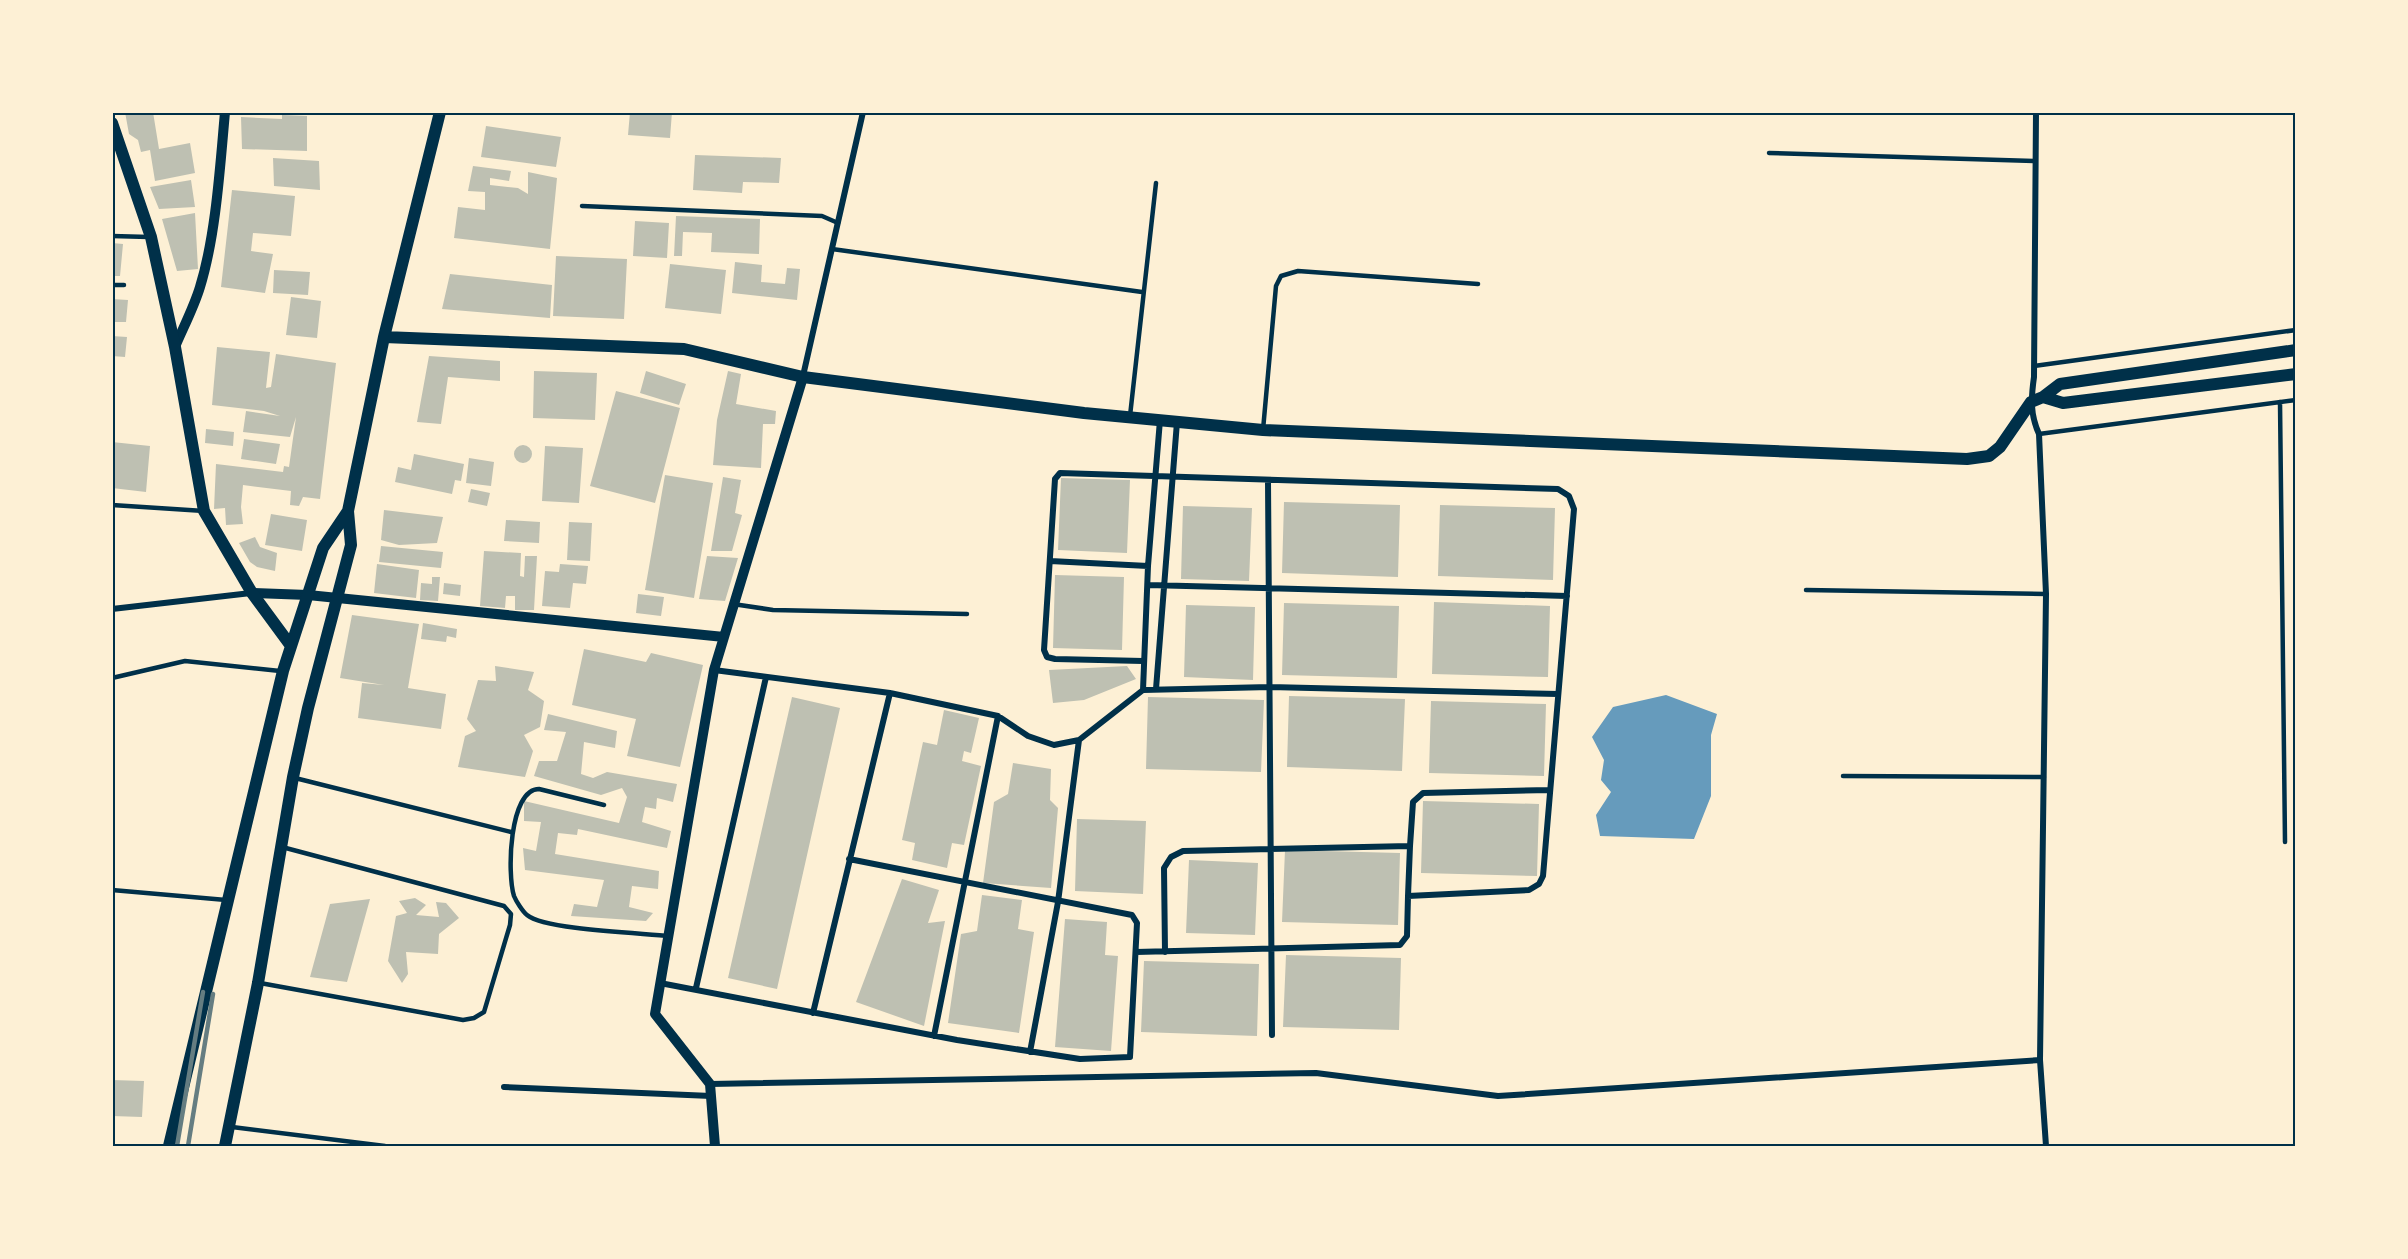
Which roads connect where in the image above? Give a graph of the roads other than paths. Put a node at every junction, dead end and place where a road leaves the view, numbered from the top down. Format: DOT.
graph roads {
  1 [pos="225,112"];
  2 [pos="440,112"];
  3 [pos="863,112"];
  4 [pos="2036,112"];
  5 [pos="112,123"];
  6 [pos="1769,153"];
  7 [pos="2034,161"];
  8 [pos="1156,183"];
  9 [pos="582,206"];
  10 [pos="838,224"];
  11 [pos="112,236"];
  12 [pos="151,237"];
  13 [pos="832,249"];
  14 [pos="1478,284"];
  15 [pos="112,285"];
  16 [pos="124,285"];
  17 [pos="1142,292"];
  18 [pos="2295,330"];
  19 [pos="384,337"];
  20 [pos="176,347"];
  21 [pos="2295,350"];
  22 [pos="2033,366"];
  23 [pos="2295,374"];
  24 [pos="803,377"];
  25 [pos="2043,397"];
  26 [pos="2295,399"];
  27 [pos="2031,402"];
  28 [pos="2280,402"];
  29 [pos="1130,416"];
  30 [pos="1160,420"];
  31 [pos="1177,421"];
  32 [pos="1263,430"];
  33 [pos="2039,434"];
  34 [pos="1156,476"];
  35 [pos="1172,478"];
  36 [pos="1268,481"];
  37 [pos="112,505"];
  38 [pos="204,511"];
  39 [pos="348,511"];
  40 [pos="1050,561"];
  41 [pos="1148,566"];
  42 [pos="1148,585"];
  43 [pos="1163,585"];
  44 [pos="1269,588"];
  45 [pos="1806,590"];
  46 [pos="252,593"];
  47 [pos="2046,594"];
  48 [pos="308,595"];
  49 [pos="1567,596"];
  50 [pos="337,598"];
  51 [pos="734,604"];
  52 [pos="112,609"];
  53 [pos="968,614"];
  54 [pos="724,637"];
  55 [pos="291,646"];
  56 [pos="1143,662"];
  57 [pos="714,670"];
  58 [pos="283,671"];
  59 [pos="766,677"];
  60 [pos="112,678"];
  61 [pos="1270,687"];
  62 [pos="1156,689"];
  63 [pos="1143,690"];
  64 [pos="890,693"];
  65 [pos="1558,694"];
  66 [pos="998,716"];
  67 [pos="1079,740"];
  68 [pos="1843,776"];
  69 [pos="293,777"];
  70 [pos="2044,777"];
  71 [pos="1550,790"];
  72 [pos="604,806"];
  73 [pos="511,832"];
  74 [pos="2285,842"];
  75 [pos="1410,846"];
  76 [pos="281,847"];
  77 [pos="1272,847"];
  78 [pos="849,859"];
  79 [pos="964,882"];
  80 [pos="112,890"];
  81 [pos="1408,896"];
  82 [pos="229,900"];
  83 [pos="1058,902"];
  84 [pos="669,936"];
  85 [pos="1271,949"];
  86 [pos="1136,952"];
  87 [pos="1165,952"];
  88 [pos="258,983"];
  89 [pos="660,983"];
  90 [pos="696,988"];
  91 [pos="813,1012"];
  92 [pos="1272,1035"];
  93 [pos="934,1036"];
  94 [pos="1030,1052"];
  95 [pos="2040,1060"];
  96 [pos="710,1084"];
  97 [pos="504,1087"];
  98 [pos="711,1096"];
  99 [pos="229,1127"];
  100 [pos="169,1146"];
  101 [pos="225,1146"];
  102 [pos="385,1146"];
  103 [pos="715,1146"];
  104 [pos="2046,1146"];
  1 -- 20 [label="street"];
  2 -- 19 [label="main road"];
  3 -- 10 [label="street"];
  4 -- 7 [label="street"];
  5 -- 12 [label="main road"];
  6 -- 7 [label="lane"];
  7 -- 22 [label="street"];
  8 -- 17 [label="lane"];
  9 -- 10 [label="lane"];
  10 -- 13 [label="street"];
  11 -- 12 [label="lane"];
  12 -- 20 [label="main road"];
  13 -- 17 [label="lane"];
  13 -- 24 [label="street"];
  14 -- 32 [label="lane"];
  15 -- 16 [label="lane"];
  17 -- 29 [label="lane"];
  18 -- 22 [label="lane"];
  19 -- 24 [label="main road"];
  19 -- 39 [label="main road"];
  20 -- 38 [label="main road"];
  21 -- 25 [label="main road"];
  22 -- 27 [label="street"];
  23 -- 25 [label="main road"];
  24 -- 29 [label="main road"];
  24 -- 51 [label="street"];
  25 -- 27 [label="main road"];
  26 -- 28 [label="lane"];
  27 -- 32 [label="main road"];
  27 -- 33 [label="street"];
  28 -- 33 [label="lane"];
  28 -- 74 [label="lane"];
  29 -- 30 [label="main road"];
  30 -- 31 [label="main road"];
  30 -- 34 [label="street"];
  31 -- 32 [label="main road"];
  31 -- 35 [label="street"];
  33 -- 47 [label="street"];
  34 -- 35 [label="street"];
  34 -- 40 [label="street"];
  34 -- 41 [label="street"];
  35 -- 36 [label="street"];
  35 -- 43 [label="street"];
  36 -- 44 [label="street"];
  36 -- 49 [label="street"];
  37 -- 38 [label="lane"];
  38 -- 46 [label="main road"];
  39 -- 48 [label="main road"];
  39 -- 50 [label="main road"];
  40 -- 41 [label="street"];
  40 -- 56 [label="street"];
  41 -- 42 [label="street"];
  42 -- 43 [label="street"];
  42 -- 56 [label="street"];
  43 -- 44 [label="street"];
  43 -- 62 [label="street"];
  44 -- 49 [label="street"];
  44 -- 61 [label="street"];
  45 -- 47 [label="lane"];
  46 -- 48 [label="street"];
  46 -- 52 [label="street"];
  46 -- 55 [label="main road"];
  47 -- 70 [label="street"];
  48 -- 50 [label="street"];
  48 -- 55 [label="main road"];
  49 -- 65 [label="street"];
  50 -- 54 [label="street"];
  50 -- 69 [label="main road"];
  51 -- 53 [label="lane"];
  51 -- 54 [label="street"];
  54 -- 57 [label="street"];
  55 -- 58 [label="main road"];
  56 -- 63 [label="street"];
  57 -- 59 [label="street"];
  57 -- 84 [label="street"];
  58 -- 60 [label="lane"];
  58 -- 82 [label="main road"];
  59 -- 64 [label="street"];
  59 -- 90 [label="street"];
  61 -- 62 [label="street"];
  61 -- 65 [label="street"];
  61 -- 77 [label="street"];
  62 -- 63 [label="street"];
  63 -- 67 [label="street"];
  64 -- 66 [label="street"];
  64 -- 78 [label="street"];
  65 -- 71 [label="street"];
  66 -- 67 [label="street"];
  66 -- 79 [label="street"];
  67 -- 83 [label="street"];
  68 -- 70 [label="lane"];
  69 -- 73 [label="lane"];
  69 -- 76 [label="main road"];
  70 -- 95 [label="street"];
  71 -- 75 [label="street"];
  71 -- 81 [label="street"];
  72 -- 73 [label="lane"];
  73 -- 84 [label="lane"];
  75 -- 77 [label="street"];
  75 -- 81 [label="street"];
  76 -- 88 [label="main road"];
  76 -- 88 [label="lane"];
  77 -- 85 [label="street"];
  77 -- 87 [label="street"];
  78 -- 79 [label="street"];
  78 -- 91 [label="street"];
  79 -- 83 [label="street"];
  79 -- 93 [label="street"];
  80 -- 82 [label="lane"];
  81 -- 85 [label="street"];
  82 -- 100 [label="main road"];
  83 -- 86 [label="street"];
  83 -- 94 [label="street"];
  84 -- 89 [label="street"];
  85 -- 87 [label="street"];
  85 -- 92 [label="street"];
  86 -- 87 [label="street"];
  86 -- 94 [label="street"];
  88 -- 99 [label="main road"];
  89 -- 90 [label="street"];
  89 -- 96 [label="street"];
  90 -- 91 [label="street"];
  91 -- 93 [label="street"];
  93 -- 94 [label="street"];
  95 -- 96 [label="street"];
  95 -- 104 [label="street"];
  96 -- 98 [label="street"];
  97 -- 98 [label="street"];
  98 -- 103 [label="street"];
  99 -- 101 [label="main road"];
  99 -- 102 [label="lane"];
}
